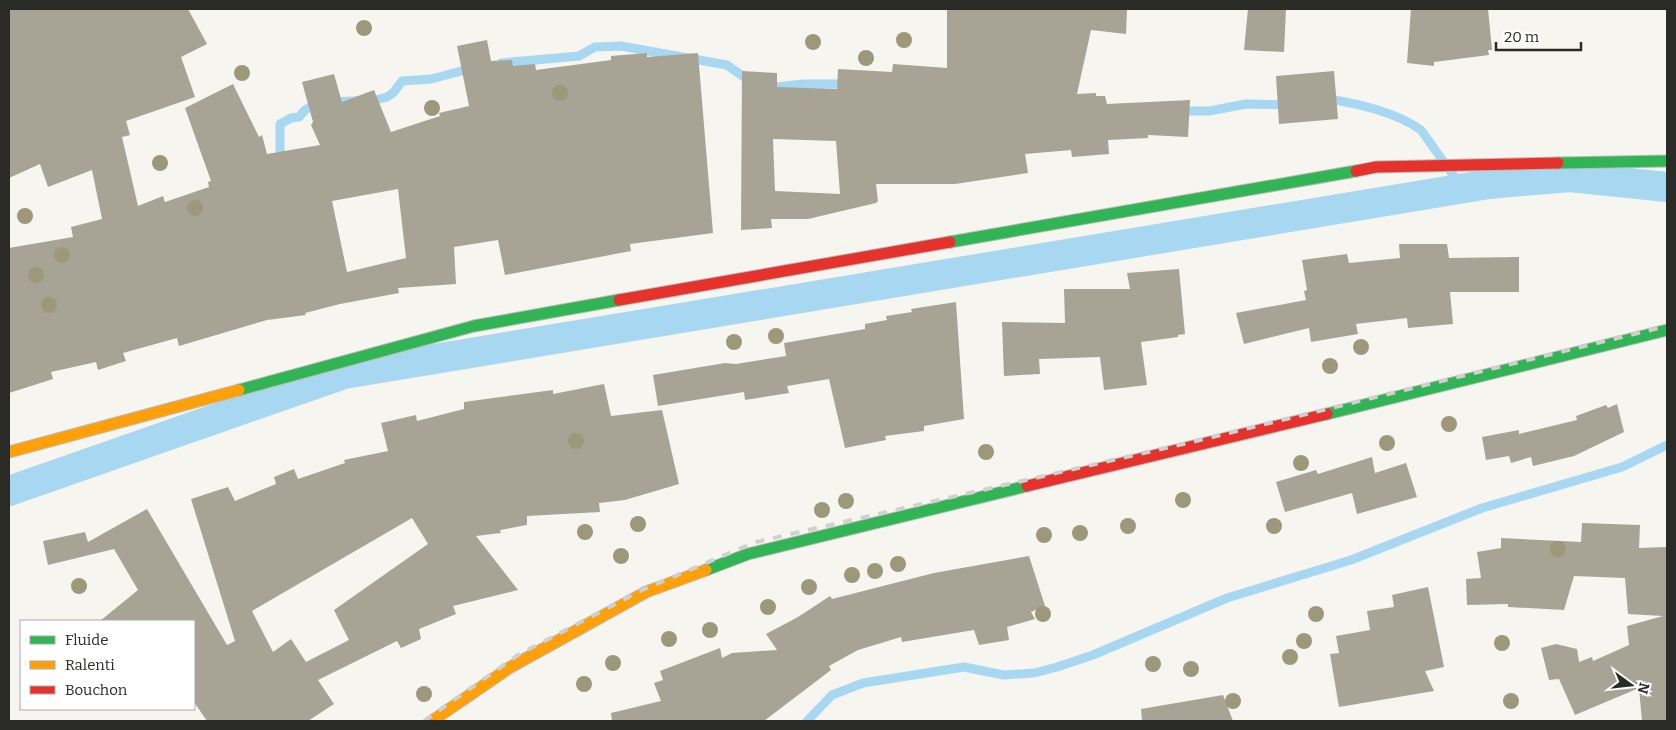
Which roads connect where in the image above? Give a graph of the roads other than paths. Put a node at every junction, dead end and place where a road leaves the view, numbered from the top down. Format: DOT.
graph roads {
  1 [pos="1667,161"];
  2 [pos="1667,330"];
  3 [pos="9,452"];
  4 [pos="432,721"];
  1 -- 3 [label="street"];
  2 -- 4 [label="street"];
}
